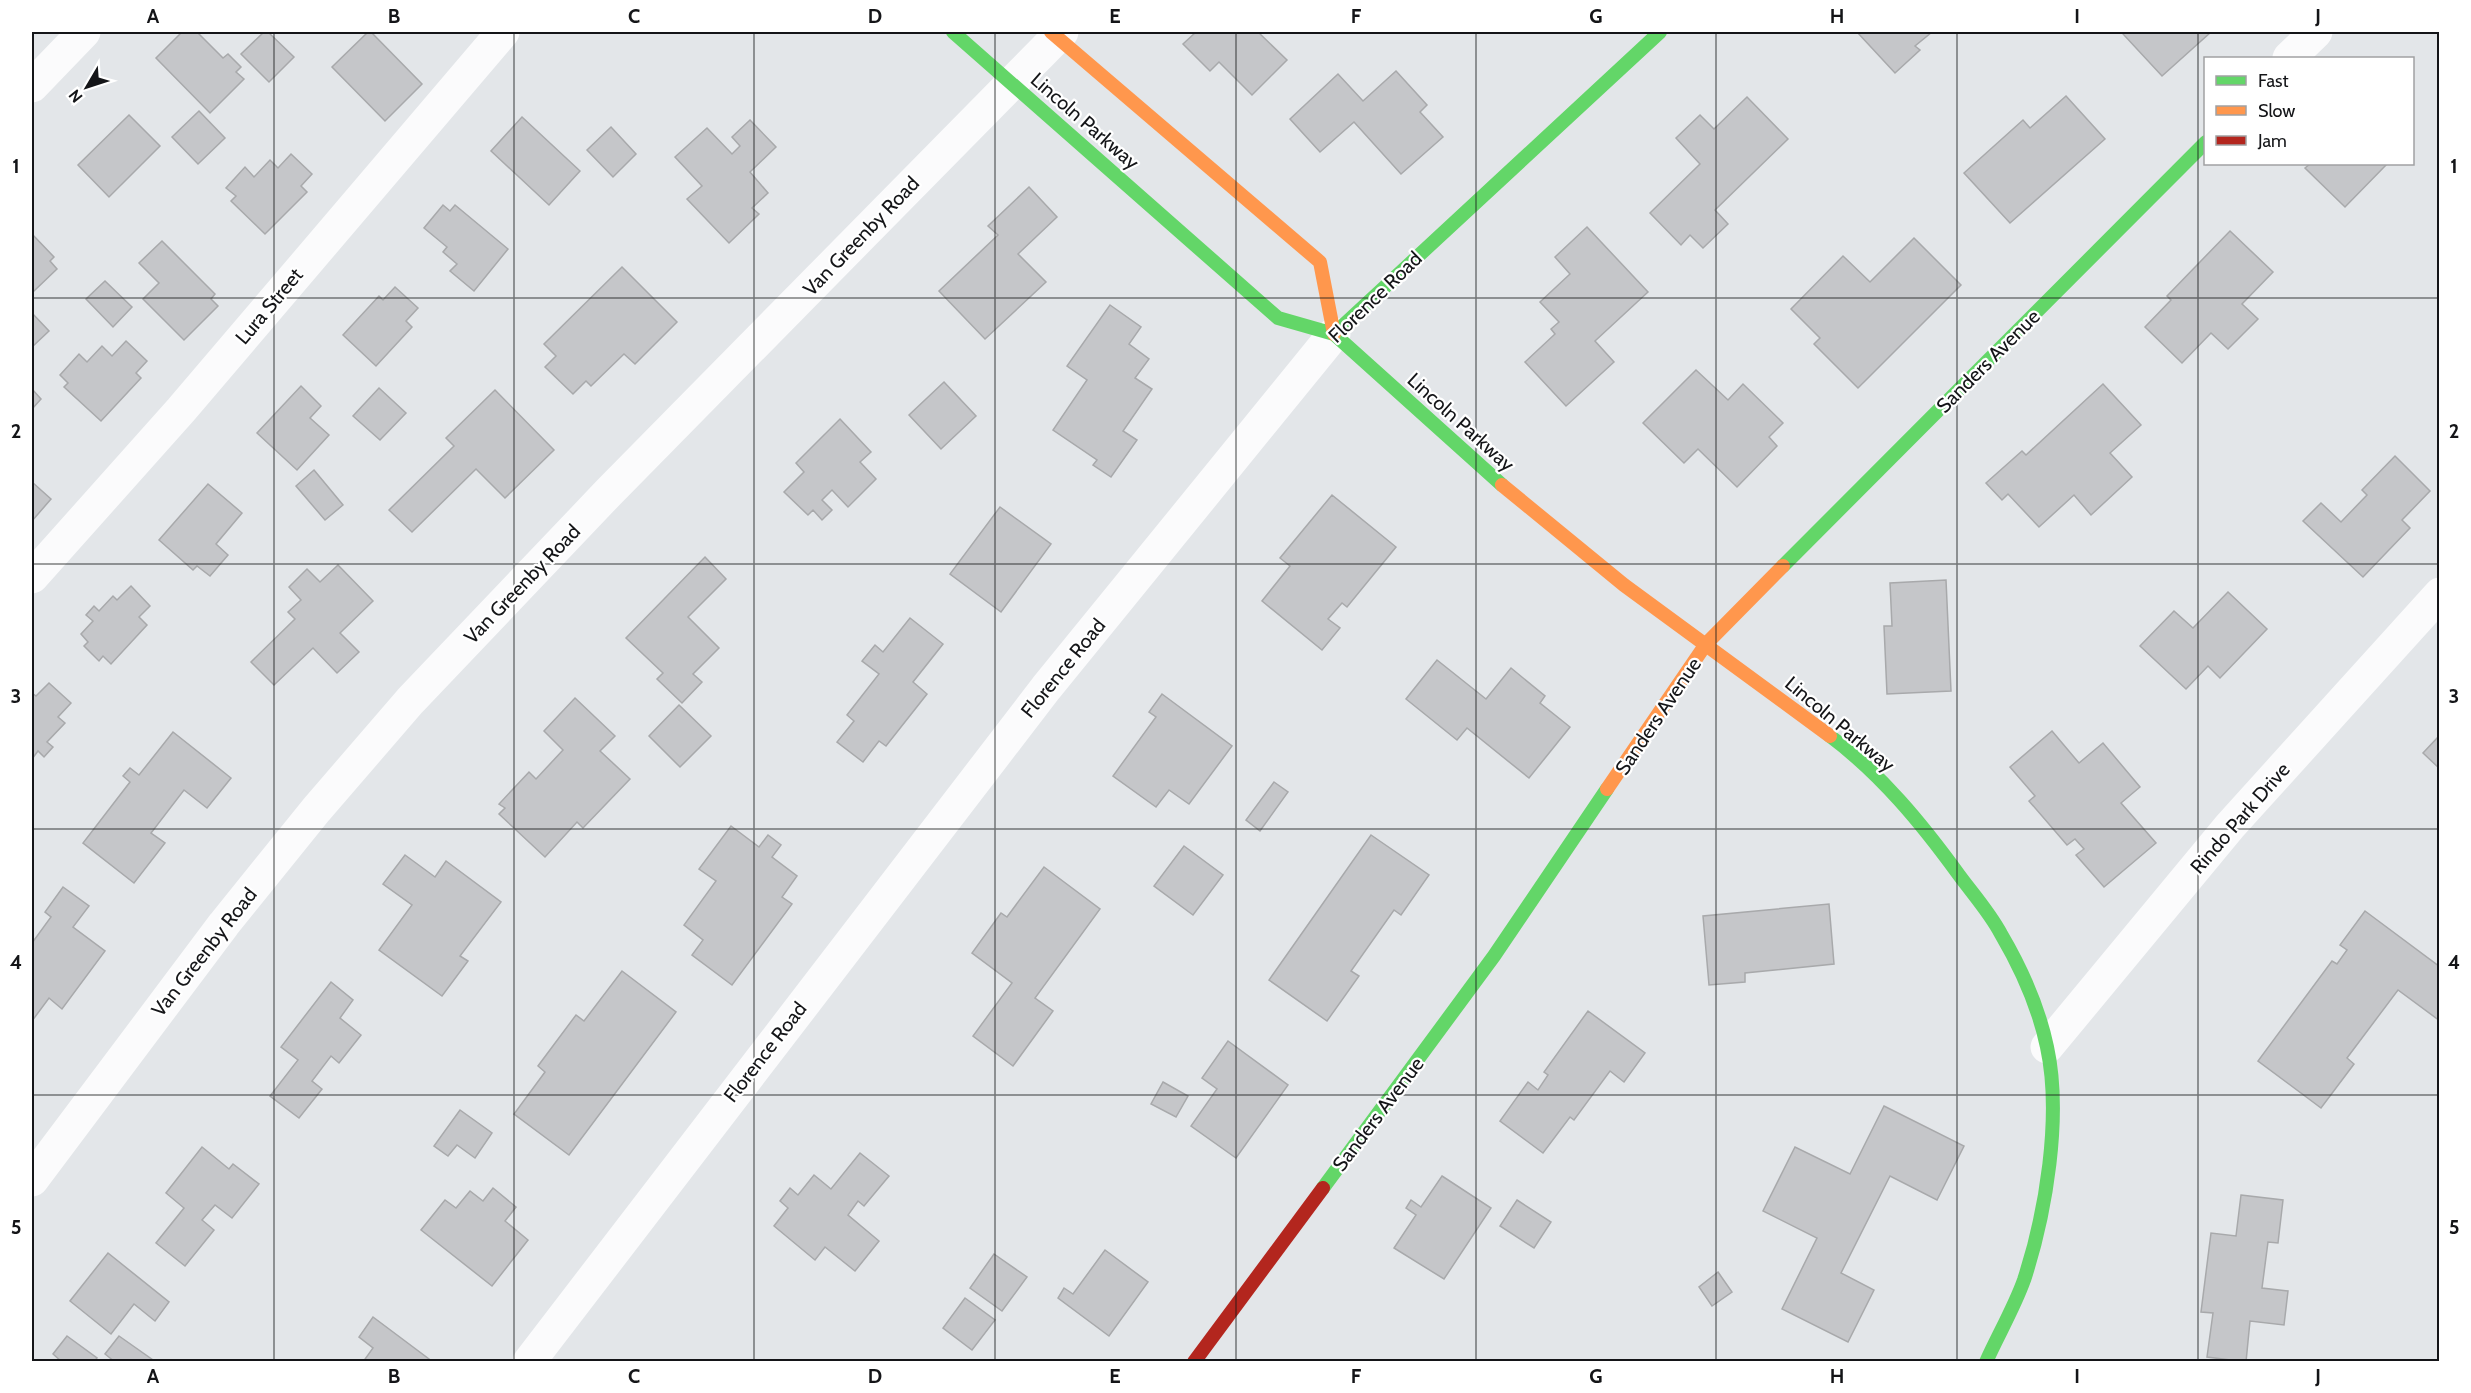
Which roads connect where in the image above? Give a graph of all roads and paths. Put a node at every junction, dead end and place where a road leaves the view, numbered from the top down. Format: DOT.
graph roads {
  1 [pos="84,32"];
  2 [pos="503,32"];
  3 [pos="953,32"];
  4 [pos="1660,32"];
  5 [pos="2316,32"];
  6 [pos="1056,33"];
  7 [pos="2290,57"];
  8 [pos="1011,82"];
  9 [pos="32,86"];
  10 [pos="2204,143"];
  11 [pos="1334,334"];
  12 [pos="32,577"];
  13 [pos="2439,594"];
  14 [pos="1707,644"];
  15 [pos="2047,1047"];
  16 [pos="32,1180"];
  17 [pos="529,1362"];
  18 [pos="1194,1362"];
  19 [pos="1986,1362"];
  1 -- 9 [label="street"];
  2 -- 12 [label="street, Lura Street"];
  3 -- 8 [label="street, Lincoln Parkway"];
  4 -- 11 [label="street, Florence Road"];
  5 -- 7 [label="street"];
  6 -- 8 [label="street, Van Greenby Road"];
  6 -- 11 [label="street"];
  8 -- 11 [label="street, Lincoln Parkway"];
  8 -- 16 [label="street, Van Greenby Road"];
  10 -- 14 [label="street, Sanders Avenue"];
  11 -- 14 [label="street, Lincoln Parkway"];
  11 -- 17 [label="street, Florence Road"];
  13 -- 15 [label="street, Rindo Park Drive"];
  14 -- 15 [label="street, Lincoln Parkway"];
  14 -- 18 [label="street, Sanders Avenue"];
  15 -- 19 [label="street, Lincoln Parkway"];
}
